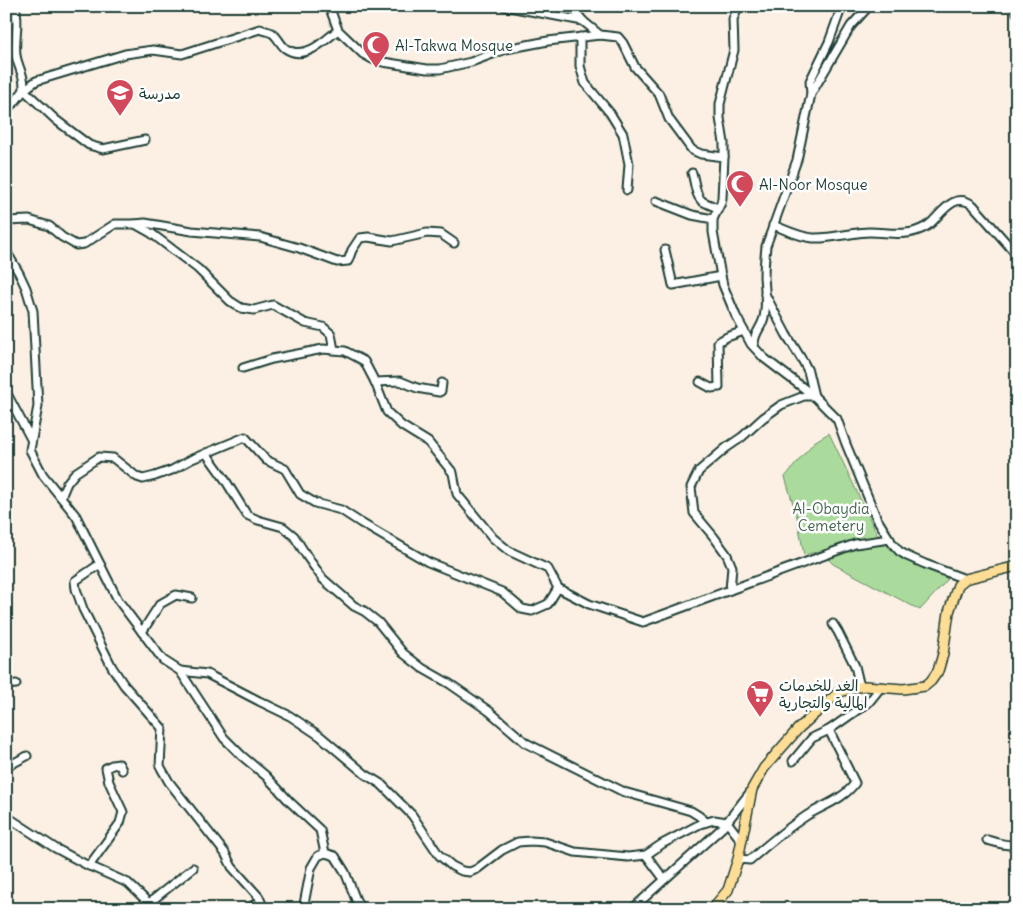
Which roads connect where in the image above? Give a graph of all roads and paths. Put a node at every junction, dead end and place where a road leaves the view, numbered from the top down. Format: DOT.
graph roads {
  1 [pos="15,6"];
  2 [pos="329,6"];
  3 [pos="504,6"];
  4 [pos="571,6"];
  5 [pos="739,6"];
  6 [pos="842,6"];
  7 [pos="869,6"];
  8 [pos="1015,6"];
  9 [pos="1017,12"];
  10 [pos="583,21"];
  11 [pos="338,30"];
  12 [pos="600,35"];
  13 [pos="580,37"];
  14 [pos="24,90"];
  15 [pos="811,94"];
  16 [pos="6,109"];
  17 [pos="145,140"];
  18 [pos="724,157"];
  19 [pos="692,174"];
  20 [pos="627,190"];
  21 [pos="656,201"];
  22 [pos="718,208"];
  23 [pos="713,219"];
  24 [pos="6,221"];
  25 [pos="134,224"];
  26 [pos="773,225"];
  27 [pos="454,243"];
  28 [pos="665,250"];
  29 [pos="6,251"];
  30 [pos="1017,255"];
  31 [pos="721,276"];
  32 [pos="765,294"];
  33 [pos="744,331"];
  34 [pos="754,346"];
  35 [pos="334,350"];
  36 [pos="243,368"];
  37 [pos="375,382"];
  38 [pos="442,382"];
  39 [pos="700,382"];
  40 [pos="6,392"];
  41 [pos="814,396"];
  42 [pos="31,439"];
  43 [pos="206,453"];
  44 [pos="60,497"];
  45 [pos="890,539"];
  46 [pos="100,564"];
  47 [pos="1017,566"];
  48 [pos="965,579"];
  49 [pos="558,588"];
  50 [pos="730,590"];
  51 [pos="192,598"];
  52 [pos="832,624"];
  53 [pos="142,632"];
  54 [pos="180,671"];
  55 [pos="16,684"];
  56 [pos="6,685"];
  57 [pos="860,687"];
  58 [pos="881,687"];
  59 [pos="829,730"];
  60 [pos="27,756"];
  61 [pos="793,761"];
  62 [pos="6,768"];
  63 [pos="122,770"];
  64 [pos="752,789"];
  65 [pos="6,816"];
  66 [pos="706,822"];
  67 [pos="727,822"];
  68 [pos="741,840"];
  69 [pos="988,840"];
  70 [pos="1017,842"];
  71 [pos="325,853"];
  72 [pos="646,855"];
  73 [pos="738,859"];
  74 [pos="89,866"];
  75 [pos="193,868"];
  76 [pos="664,879"];
  77 [pos="152,906"];
  78 [pos="264,908"];
  79 [pos="249,909"];
  80 [pos="303,909"];
  81 [pos="361,909"];
  82 [pos="632,909"];
  83 [pos="712,909"];
  1 -- 14 [label="street"];
  2 -- 11 [label="street"];
  3 -- 10 [label="street"];
  4 -- 10 [label="street"];
  5 -- 18 [label="street"];
  6 -- 15 [label="street"];
  7 -- 15 [label="street"];
  8 -- 9 [label="street"];
  10 -- 12 [label="street"];
  11 -- 13 [label="street"];
  11 -- 14 [label="street"];
  12 -- 13 [label="street"];
  12 -- 18 [label="street"];
  13 -- 20 [label="street"];
  14 -- 16 [label="street"];
  14 -- 17 [label="street"];
  15 -- 26 [label="street"];
  18 -- 22 [label="street"];
  19 -- 22 [label="street"];
  21 -- 23 [label="street"];
  22 -- 23 [label="street"];
  23 -- 31 [label="street"];
  24 -- 25 [label="street"];
  25 -- 27 [label="street"];
  25 -- 35 [label="street"];
  26 -- 30 [label="street"];
  26 -- 32 [label="street"];
  28 -- 31 [label="street"];
  29 -- 42 [label="street"];
  31 -- 33 [label="street"];
  32 -- 34 [label="street"];
  32 -- 41 [label="street"];
  33 -- 34 [label="street"];
  33 -- 39 [label="street"];
  34 -- 41 [label="street"];
  35 -- 36 [label="street"];
  35 -- 37 [label="street"];
  37 -- 38 [label="street"];
  37 -- 49 [label="street"];
  40 -- 42 [label="street"];
  41 -- 45 [label="street"];
  41 -- 50 [label="street"];
  42 -- 44 [label="street"];
  43 -- 44 [label="street"];
  43 -- 49 [label="street"];
  43 -- 66 [label="street"];
  44 -- 46 [label="street"];
  45 -- 48 [label="street"];
  45 -- 50 [label="street"];
  46 -- 53 [label="street"];
  46 -- 78 [label="street"];
  47 -- 48 [label="main road"];
  48 -- 58 [label="main road"];
  49 -- 50 [label="street"];
  51 -- 53 [label="street"];
  52 -- 57 [label="street"];
  53 -- 54 [label="street"];
  54 -- 71 [label="street"];
  54 -- 72 [label="street"];
  55 -- 56 [label="street"];
  57 -- 58 [label="main road"];
  57 -- 64 [label="main road"];
  58 -- 59 [label="street"];
  59 -- 61 [label="street"];
  59 -- 73 [label="street"];
  60 -- 62 [label="street"];
  63 -- 74 [label="street"];
  64 -- 67 [label="street"];
  64 -- 68 [label="main road"];
  65 -- 74 [label="street"];
  66 -- 67 [label="street"];
  66 -- 72 [label="street"];
  67 -- 68 [label="street"];
  67 -- 76 [label="street"];
  68 -- 73 [label="main road"];
  69 -- 70 [label="street"];
  71 -- 80 [label="street"];
  71 -- 81 [label="street"];
  72 -- 76 [label="street"];
  73 -- 83 [label="main road"];
  74 -- 77 [label="street"];
  75 -- 77 [label="street"];
  76 -- 82 [label="street"];
  78 -- 79 [label="street"];
}
